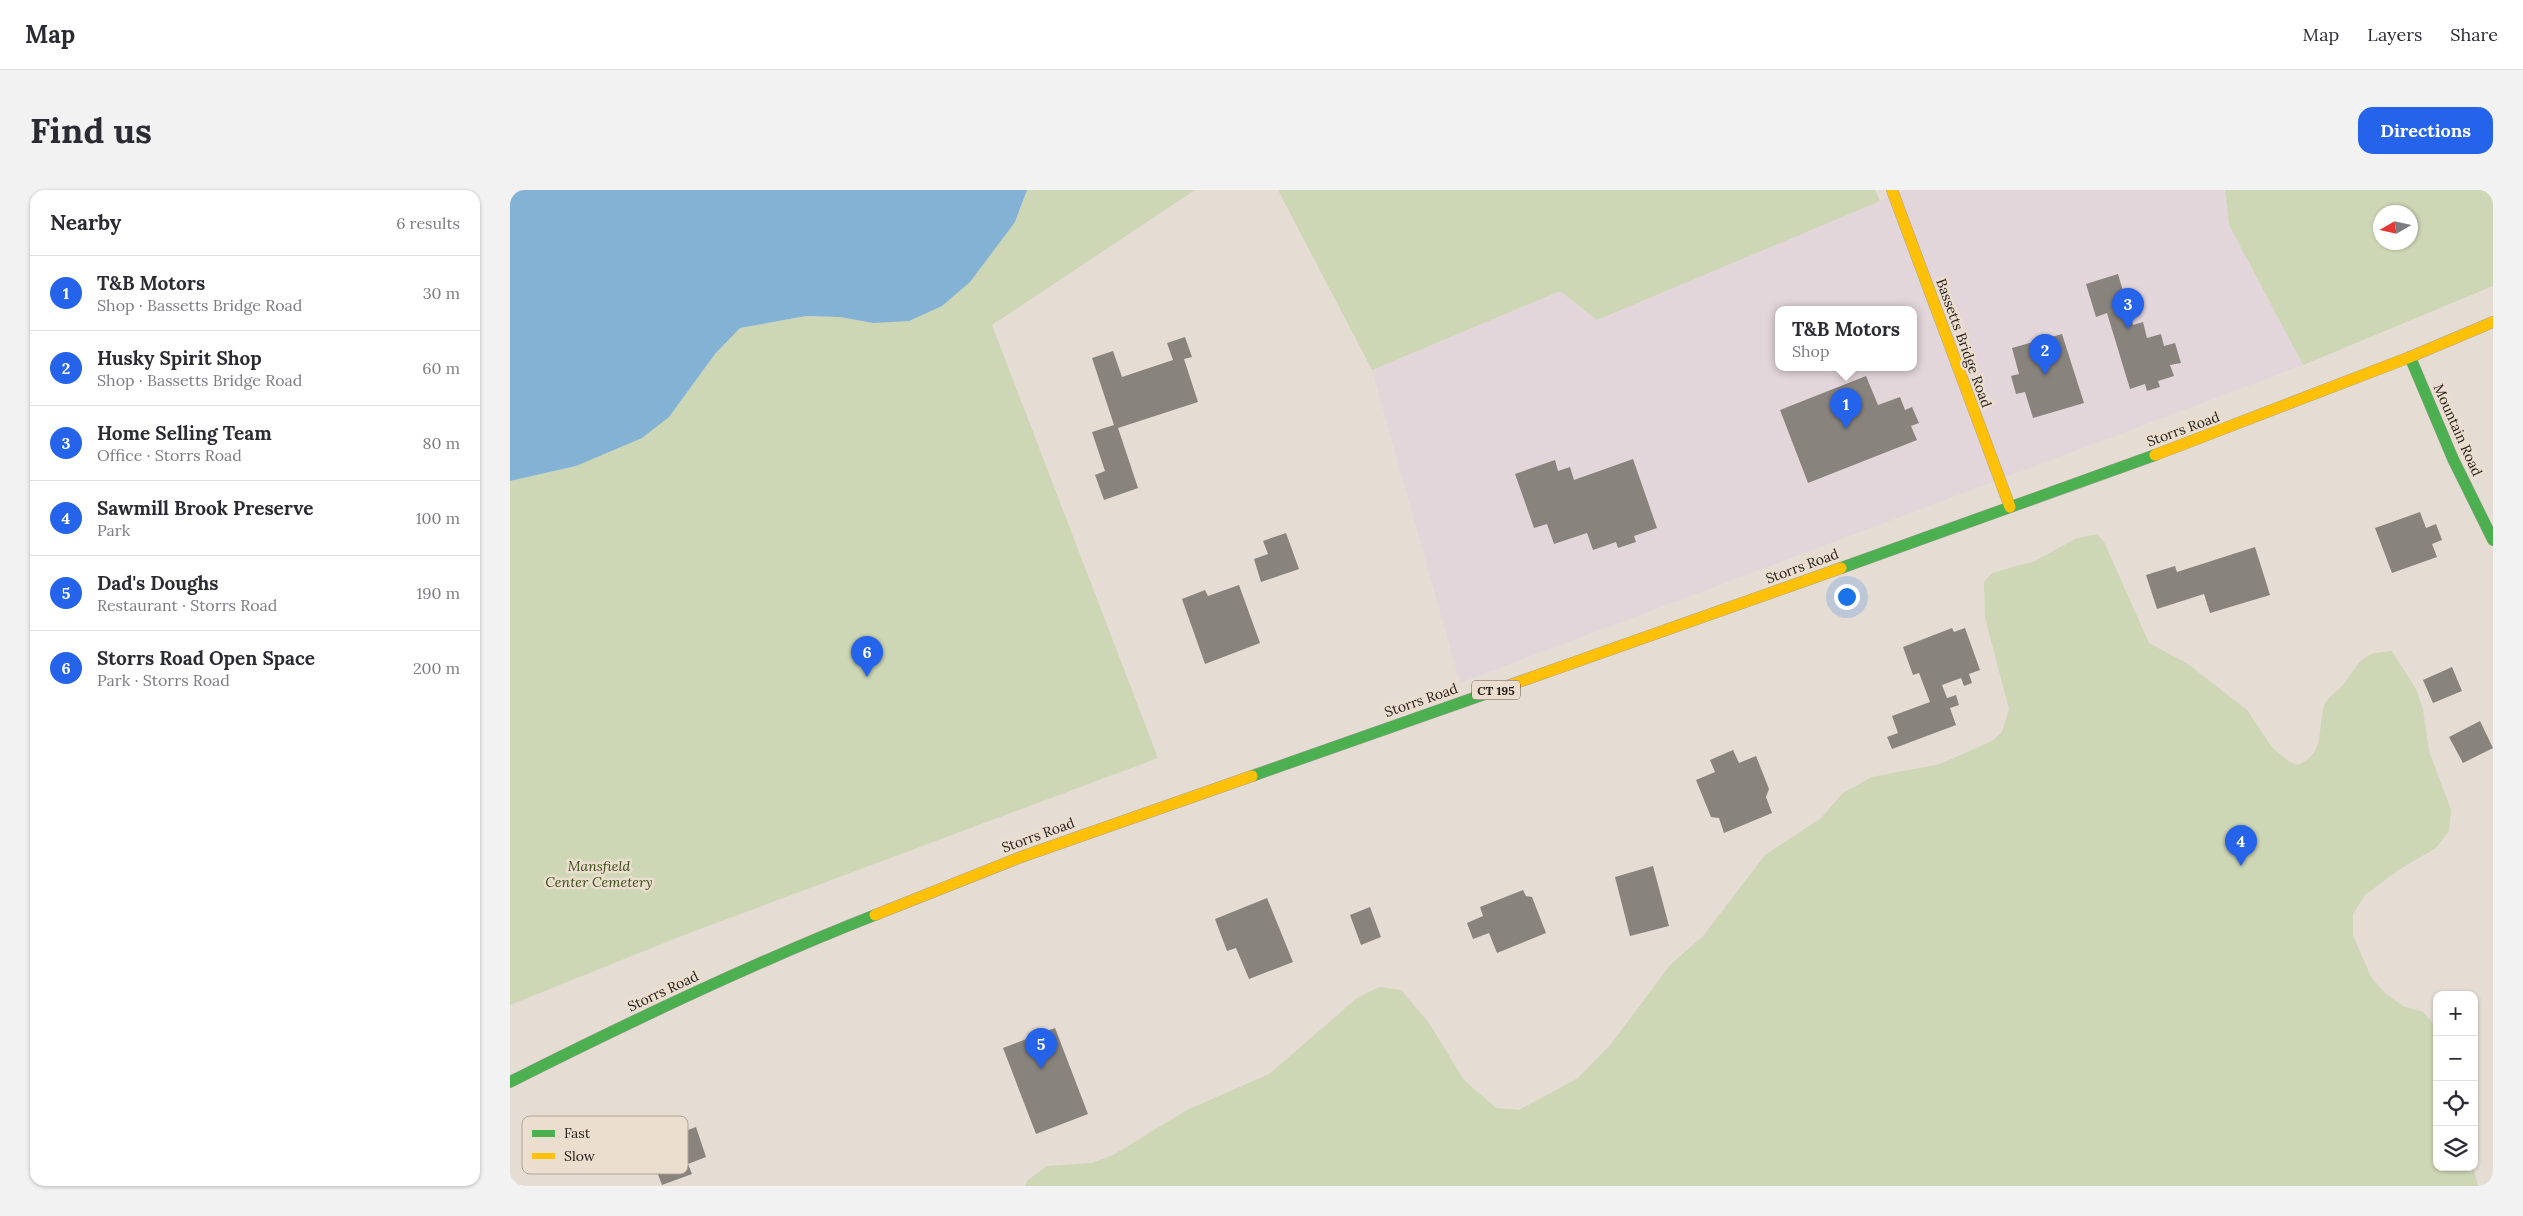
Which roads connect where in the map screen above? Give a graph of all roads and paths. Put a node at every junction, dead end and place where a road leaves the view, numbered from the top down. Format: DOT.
graph roads {
  1 [pos="1892,190"];
  2 [pos="2493,322"];
  3 [pos="2410,358"];
  4 [pos="2010,507"];
  5 [pos="2493,540"];
  6 [pos="510,1082"];
  1 -- 4 [label="main road, Bassetts Bridge Road"];
  2 -- 3 [label="main road, Storrs Road / CT 195"];
  3 -- 4 [label="main road, Storrs Road / CT 195"];
  3 -- 5 [label="main road, Mountain Road"];
  4 -- 6 [label="main road, Storrs Road / CT 195"];
}
